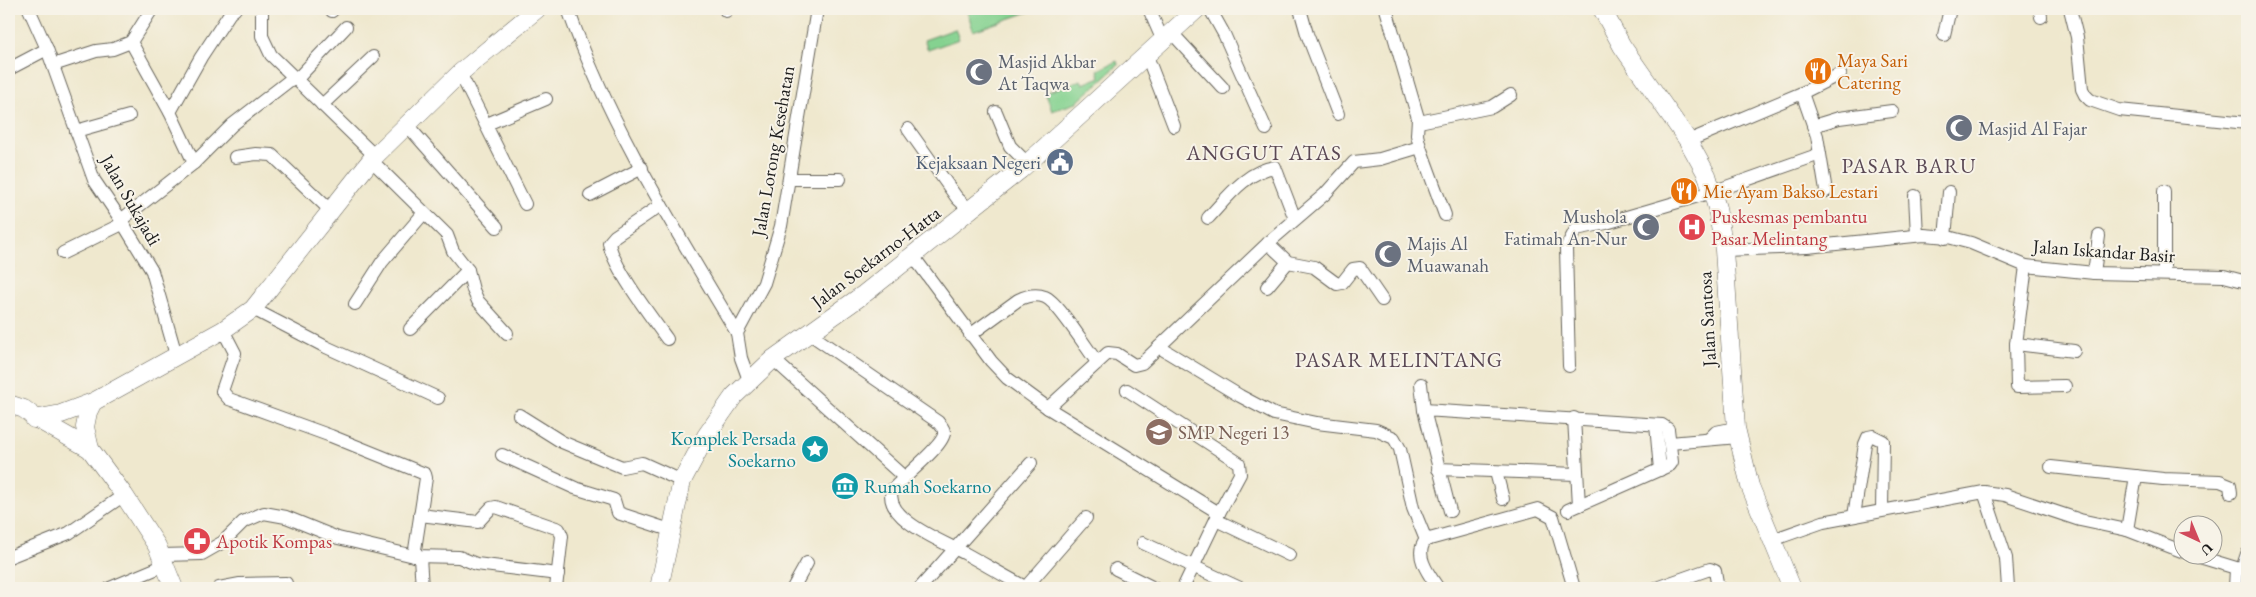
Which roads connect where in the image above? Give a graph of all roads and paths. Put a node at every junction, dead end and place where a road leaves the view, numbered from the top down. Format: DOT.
graph roads {
  1 [pos="29,9"];
  2 [pos="152,9"];
  3 [pos="235,9"];
  4 [pos="262,9"];
  5 [pos="568,9"];
  6 [pos="817,9"];
  7 [pos="1149,9"];
  8 [pos="1197,9"];
  9 [pos="1210,9"];
  10 [pos="1300,9"];
  11 [pos="1386,9"];
  12 [pos="1591,9"];
  13 [pos="1602,9"];
  14 [pos="1950,9"];
  15 [pos="2070,9"];
  16 [pos="530,11"];
  17 [pos="346,27"];
  18 [pos="1944,35"];
  19 [pos="1167,37"];
  20 [pos="131,42"];
  21 [pos="47,49"];
  22 [pos="1147,56"];
  23 [pos="373,57"];
  24 [pos="53,65"];
  25 [pos="9,69"];
  26 [pos="460,72"];
  27 [pos="1840,74"];
  28 [pos="295,78"];
  29 [pos="1223,88"];
  30 [pos="1802,93"];
  31 [pos="1511,95"];
  32 [pos="546,99"];
  33 [pos="322,105"];
  34 [pos="1892,111"];
  35 [pos="170,112"];
  36 [pos="996,112"];
  37 [pos="1338,114"];
  38 [pos="129,116"];
  39 [pos="1419,122"];
  40 [pos="2247,123"];
  41 [pos="487,124"];
  42 [pos="407,125"];
  43 [pos="1174,126"];
  44 [pos="1813,126"];
  45 [pos="908,129"];
  46 [pos="1266,129"];
  47 [pos="76,131"];
  48 [pos="1688,141"];
  49 [pos="1420,147"];
  50 [pos="1820,154"];
  51 [pos="235,157"];
  52 [pos="373,158"];
  53 [pos="194,163"];
  54 [pos="1027,163"];
  55 [pos="642,168"];
  56 [pos="790,178"];
  57 [pos="840,179"];
  58 [pos="1826,191"];
  59 [pos="2164,191"];
  60 [pos="1712,192"];
  61 [pos="1949,192"];
  62 [pos="590,195"];
  63 [pos="1914,196"];
  64 [pos="525,204"];
  65 [pos="661,205"];
  66 [pos="331,211"];
  67 [pos="971,211"];
  68 [pos="423,214"];
  69 [pos="1445,215"];
  70 [pos="1208,218"];
  71 [pos="1295,219"];
  72 [pos="122,222"];
  73 [pos="497,227"];
  74 [pos="1917,235"];
  75 [pos="2099,236"];
  76 [pos="1945,238"];
  77 [pos="1268,243"];
  78 [pos="1724,250"];
  79 [pos="63,253"];
  80 [pos="913,256"];
  81 [pos="1288,262"];
  82 [pos="2026,266"];
  83 [pos="468,270"];
  84 [pos="2094,273"];
  85 [pos="2164,274"];
  86 [pos="2247,282"];
  87 [pos="1267,287"];
  88 [pos="1382,300"];
  89 [pos="355,304"];
  90 [pos="253,309"];
  91 [pos="410,329"];
  92 [pos="223,330"];
  93 [pos="507,333"];
  94 [pos="737,333"];
  95 [pos="810,334"];
  96 [pos="970,335"];
  97 [pos="667,339"];
  98 [pos="2016,344"];
  99 [pos="1159,348"];
  100 [pos="2074,351"];
  101 [pos="176,355"];
  102 [pos="773,359"];
  103 [pos="1097,362"];
  104 [pos="1569,366"];
  105 [pos="749,380"];
  106 [pos="1421,384"];
  107 [pos="2065,386"];
  108 [pos="1127,390"];
  109 [pos="438,398"];
  110 [pos="93,402"];
  111 [pos="9,404"];
  112 [pos="1048,408"];
  113 [pos="1424,410"];
  114 [pos="9,416"];
  115 [pos="519,416"];
  116 [pos="1574,418"];
  117 [pos="37,419"];
  118 [pos="1656,425"];
  119 [pos="1737,433"];
  120 [pos="1670,444"];
  121 [pos="90,449"];
  122 [pos="502,455"];
  123 [pos="1031,464"];
  124 [pos="2051,466"];
  125 [pos="1438,469"];
  126 [pos="1660,470"];
  127 [pos="1496,472"];
  128 [pos="1577,474"];
  129 [pos="2136,476"];
  130 [pos="905,478"];
  131 [pos="682,481"];
  132 [pos="1984,492"];
  133 [pos="2230,493"];
  134 [pos="124,495"];
  135 [pos="1503,499"];
  136 [pos="1882,510"];
  137 [pos="1450,511"];
  138 [pos="420,515"];
  139 [pos="1854,516"];
  140 [pos="1217,517"];
  141 [pos="1086,518"];
  142 [pos="670,530"];
  143 [pos="2128,530"];
  144 [pos="1772,540"];
  145 [pos="1142,543"];
  146 [pos="955,548"];
  147 [pos="1423,548"];
  148 [pos="2174,548"];
  149 [pos="2247,554"];
  150 [pos="1289,555"];
  151 [pos="417,556"];
  152 [pos="9,557"];
  153 [pos="163,560"];
  154 [pos="807,563"];
  155 [pos="2224,564"];
  156 [pos="1192,566"];
  157 [pos="1116,569"];
  158 [pos="2242,569"];
  159 [pos="558,574"];
  160 [pos="286,583"];
  161 [pos="110,588"];
  162 [pos="174,588"];
  163 [pos="220,588"];
  164 [pos="422,588"];
  165 [pos="556,588"];
  166 [pos="659,588"];
  167 [pos="793,588"];
  168 [pos="920,588"];
  169 [pos="1026,588"];
  170 [pos="1154,588"];
  171 [pos="1183,588"];
  172 [pos="1240,588"];
  173 [pos="1438,588"];
  174 [pos="1574,588"];
  175 [pos="1656,588"];
  176 [pos="1718,588"];
  177 [pos="1792,588"];
  178 [pos="2008,588"];
  179 [pos="2235,588"];
  1 -- 21 [label="street, Jalan Sukajadi"];
  2 -- 20 [label="street"];
  3 -- 35 [label="street"];
  4 -- 28 [label="street"];
  5 -- 55 [label="street"];
  6 -- 56 [label="street, Jalan Lorong Kesehatan"];
  7 -- 19 [label="street"];
  8 -- 19 [label="street, Jalan Soekarno-Hatta"];
  9 -- 46 [label="street"];
  10 -- 37 [label="street"];
  11 -- 39 [label="street"];
  12 -- 13 [label="street"];
  13 -- 48 [label="street, Jalan Santosa"];
  14 -- 18 [label="street"];
  15 -- 40 [label="street"];
  16 -- 26 [label="street"];
  17 -- 28 [label="street"];
  19 -- 22 [label="street, Jalan Soekarno-Hatta"];
  19 -- 29 [label="street"];
  20 -- 24 [label="street"];
  20 -- 35 [label="street"];
  21 -- 24 [label="street, Jalan Sukajadi"];
  21 -- 25 [label="street"];
  22 -- 43 [label="street"];
  22 -- 54 [label="street, Jalan Soekarno-Hatta"];
  23 -- 33 [label="street"];
  24 -- 47 [label="street, Jalan Sukajadi"];
  26 -- 41 [label="street"];
  26 -- 42 [label="street"];
  27 -- 30 [label="street"];
  28 -- 33 [label="street"];
  28 -- 53 [label="street"];
  30 -- 44 [label="street"];
  30 -- 48 [label="street"];
  31 -- 39 [label="street"];
  32 -- 41 [label="street"];
  33 -- 52 [label="street"];
  34 -- 44 [label="street"];
  35 -- 53 [label="street"];
  36 -- 54 [label="street"];
  38 -- 47 [label="street"];
  39 -- 49 [label="street"];
  41 -- 64 [label="street"];
  42 -- 52 [label="street"];
  42 -- 73 [label="street"];
  44 -- 50 [label="street"];
  45 -- 67 [label="street"];
  47 -- 72 [label="street, Jalan Sukajadi"];
  48 -- 60 [label="street, Jalan Santosa"];
  49 -- 69 [label="street"];
  49 -- 71 [label="street"];
  50 -- 58 [label="street"];
  50 -- 60 [label="street"];
  51 -- 66 [label="street"];
  52 -- 66 [label="street"];
  52 -- 68 [label="street"];
  53 -- 72 [label="street"];
  54 -- 67 [label="street, Jalan Soekarno-Hatta"];
  55 -- 62 [label="street"];
  55 -- 65 [label="street"];
  56 -- 57 [label="street"];
  56 -- 94 [label="street, Jalan Lorong Kesehatan"];
  59 -- 85 [label="street"];
  60 -- 78 [label="street, Jalan Santosa"];
  60 -- 104 [label="street"];
  61 -- 76 [label="street"];
  63 -- 74 [label="street"];
  65 -- 94 [label="street"];
  65 -- 97 [label="street"];
  66 -- 90 [label="street"];
  67 -- 80 [label="street, Jalan Soekarno-Hatta"];
  68 -- 83 [label="street"];
  68 -- 89 [label="street"];
  70 -- 71 [label="street"];
  71 -- 77 [label="street"];
  72 -- 79 [label="street"];
  72 -- 101 [label="street, Jalan Sukajadi"];
  74 -- 76 [label="street, Jalan Iskandar Basir"];
  74 -- 78 [label="street, Jalan Iskandar Basir"];
  75 -- 84 [label="street"];
  76 -- 82 [label="street, Jalan Iskandar Basir"];
  77 -- 81 [label="street"];
  77 -- 99 [label="street"];
  78 -- 119 [label="street, Jalan Santosa"];
  80 -- 95 [label="street, Jalan Soekarno-Hatta"];
  80 -- 96 [label="street"];
  81 -- 87 [label="street"];
  81 -- 88 [label="street"];
  82 -- 84 [label="street, Jalan Iskandar Basir"];
  82 -- 98 [label="street"];
  83 -- 91 [label="street"];
  83 -- 93 [label="street"];
  84 -- 85 [label="street, Jalan Iskandar Basir"];
  85 -- 86 [label="street, Jalan Iskandar Basir"];
  90 -- 92 [label="street"];
  90 -- 109 [label="street"];
  92 -- 101 [label="street"];
  92 -- 138 [label="street"];
  94 -- 105 [label="street"];
  95 -- 102 [label="street, Jalan Soekarno-Hatta"];
  95 -- 130 [label="street"];
  96 -- 103 [label="street"];
  96 -- 112 [label="street"];
  98 -- 100 [label="street"];
  98 -- 107 [label="street"];
  99 -- 103 [label="street"];
  99 -- 147 [label="street"];
  101 -- 110 [label="street"];
  102 -- 105 [label="street, Jalan Soekarno-Hatta"];
  102 -- 130 [label="street"];
  103 -- 112 [label="street"];
  105 -- 131 [label="street, Jalan Soekarno-Hatta"];
  106 -- 113 [label="street"];
  108 -- 140 [label="street"];
  110 -- 117 [label="street"];
  110 -- 121 [label="street"];
  111 -- 117 [label="street"];
  112 -- 140 [label="street"];
  113 -- 116 [label="street"];
  113 -- 125 [label="street"];
  114 -- 117 [label="street"];
  115 -- 131 [label="street"];
  116 -- 118 [label="street"];
  116 -- 128 [label="street"];
  117 -- 121 [label="street"];
  118 -- 120 [label="street"];
  118 -- 126 [label="street"];
  119 -- 120 [label="street"];
  119 -- 144 [label="street, Jalan Santosa"];
  120 -- 126 [label="street"];
  121 -- 134 [label="street"];
  122 -- 142 [label="street"];
  123 -- 146 [label="street"];
  124 -- 129 [label="street"];
  125 -- 127 [label="street"];
  125 -- 137 [label="street"];
  126 -- 128 [label="street"];
  127 -- 128 [label="street"];
  127 -- 135 [label="street"];
  129 -- 133 [label="street"];
  129 -- 143 [label="street"];
  130 -- 146 [label="street"];
  131 -- 142 [label="street, Jalan Soekarno-Hatta"];
  132 -- 136 [label="street"];
  132 -- 143 [label="street"];
  132 -- 178 [label="street"];
  134 -- 152 [label="street"];
  134 -- 153 [label="street"];
  136 -- 139 [label="street"];
  136 -- 139 [label="street"];
  138 -- 151 [label="street"];
  138 -- 159 [label="street"];
  139 -- 144 [label="street"];
  140 -- 150 [label="street"];
  140 -- 156 [label="street"];
  141 -- 169 [label="street"];
  142 -- 166 [label="street, Jalan Soekarno-Hatta"];
  143 -- 148 [label="street"];
  144 -- 177 [label="street, Jalan Santosa"];
  145 -- 156 [label="street"];
  146 -- 168 [label="street"];
  146 -- 169 [label="street"];
  147 -- 173 [label="street"];
  147 -- 174 [label="street"];
  149 -- 158 [label="street"];
  151 -- 153 [label="street"];
  151 -- 159 [label="street"];
  151 -- 164 [label="street"];
  153 -- 161 [label="street"];
  153 -- 162 [label="street"];
  154 -- 167 [label="street"];
  155 -- 158 [label="street"];
  156 -- 171 [label="street"];
  156 -- 172 [label="street"];
  157 -- 170 [label="street"];
  158 -- 179 [label="street"];
  159 -- 165 [label="street"];
  160 -- 163 [label="street"];
  175 -- 176 [label="street"];
}
